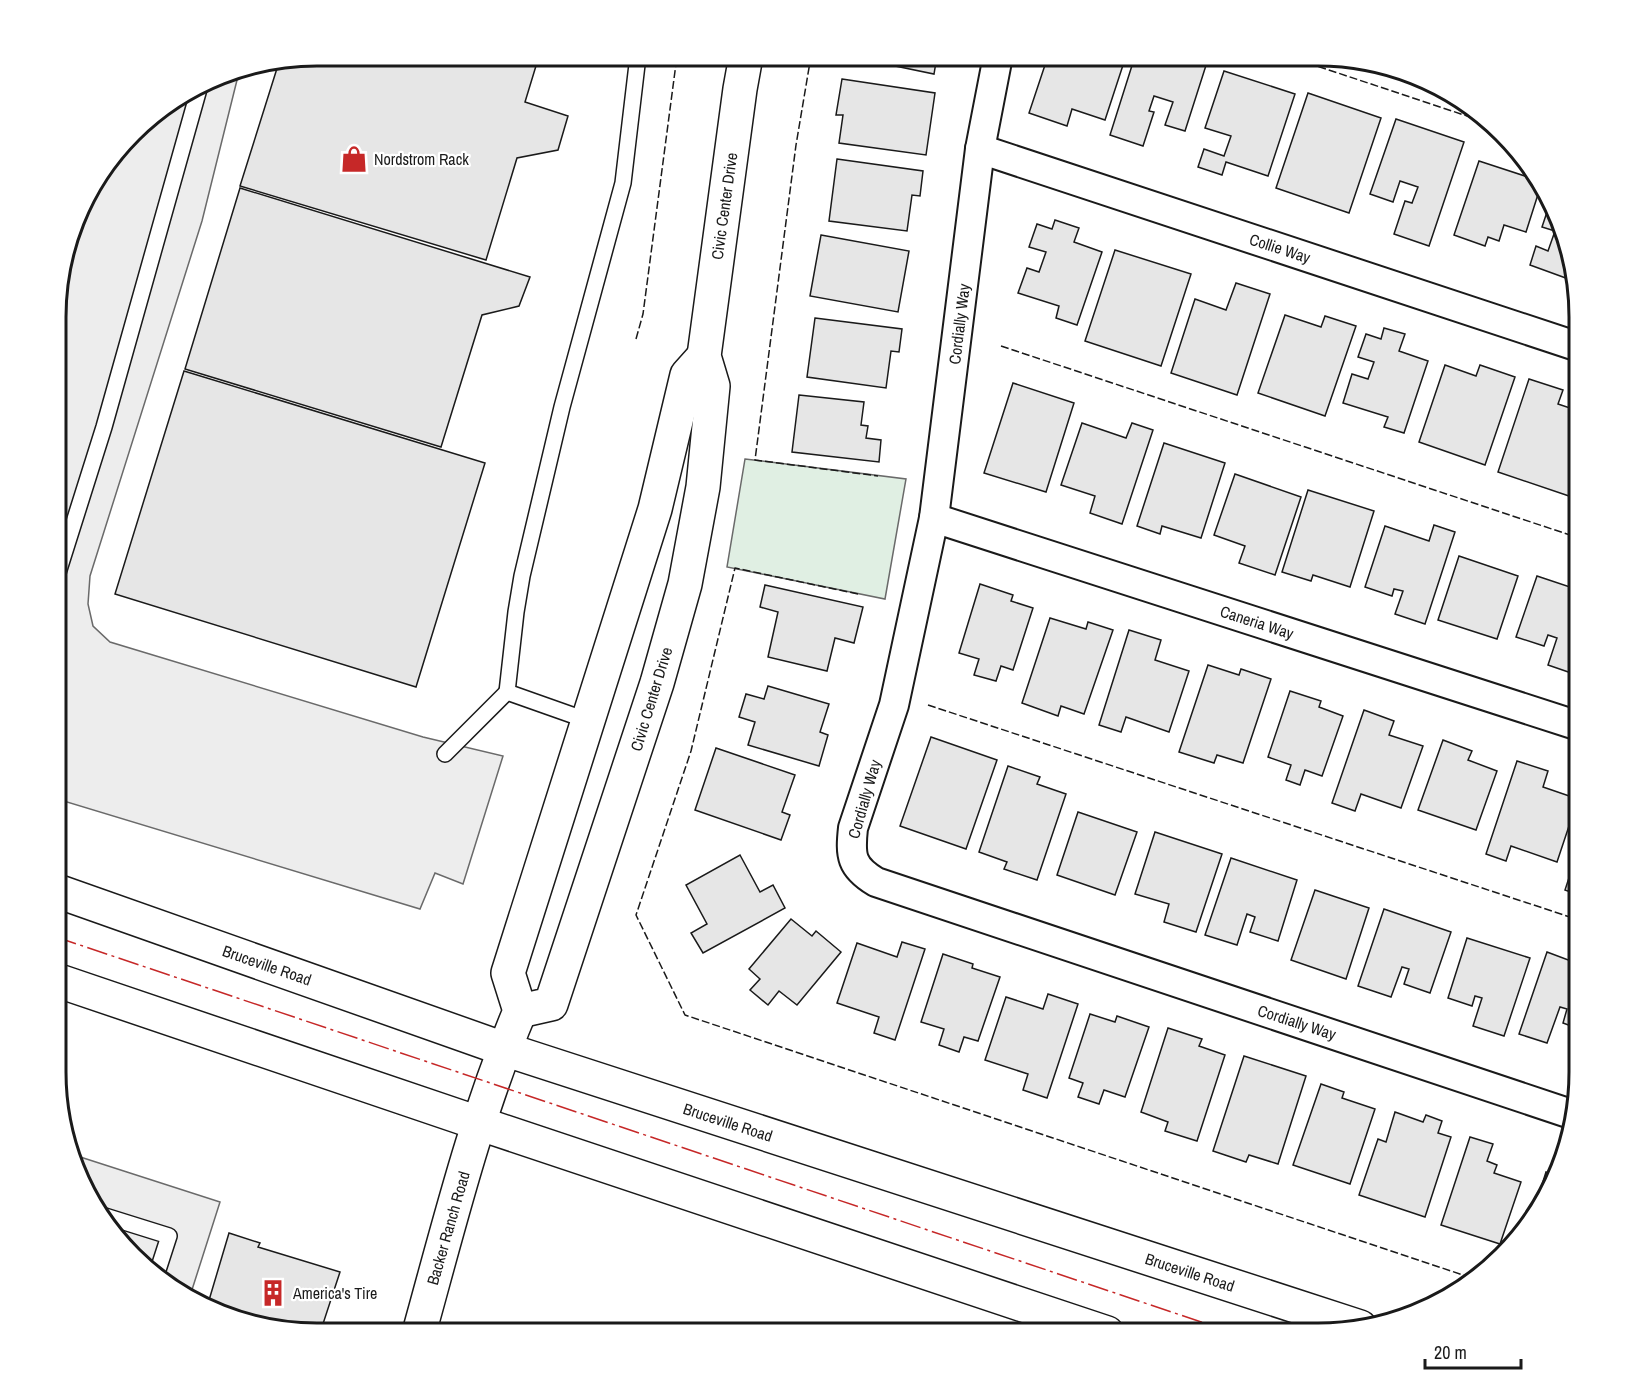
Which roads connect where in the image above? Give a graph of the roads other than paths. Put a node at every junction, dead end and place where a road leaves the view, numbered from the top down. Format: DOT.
graph roads {
  1 [pos="637,66"];
  2 [pos="744,66"];
  3 [pos="996,66"];
  4 [pos="197,97"];
  5 [pos="980,149"];
  6 [pos="1569,345"];
  7 [pos="705,356"];
  8 [pos="934,518"];
  9 [pos="66,547"];
  10 [pos="507,692"];
  11 [pos="589,721"];
  12 [pos="1569,723"];
  13 [pos="444,754"];
  14 [pos="66,894"];
  15 [pos="66,903"];
  16 [pos="99,906"];
  17 [pos="66,983"];
  18 [pos="520,1011"];
  19 [pos="504,1049"];
  20 [pos="1566,1112"];
  21 [pos="478,1124"];
  22 [pos="113,1219"];
  23 [pos="159,1267"];
  24 [pos="1343,1321"];
  25 [pos="422,1323"];
  26 [pos="1074,1323"];
  1 -- 10 [label="lane"];
  2 -- 7 [label="main road, Civic Center Drive"];
  3 -- 5 [label="street, Cordially Way"];
  4 -- 9 [label="lane"];
  5 -- 6 [label="street, Collie Way"];
  5 -- 8 [label="street, Cordially Way"];
  7 -- 11 [label="main road"];
  7 -- 18 [label="main road, Civic Center Drive"];
  8 -- 12 [label="street, Caneria Way"];
  8 -- 20 [label="street, Cordially Way"];
  10 -- 11 [label="lane"];
  10 -- 13 [label="lane"];
  11 -- 18 [label="main road"];
  14 -- 16 [label="main road, Bruceville Road"];
  15 -- 16 [label="main road, Bruceville Road"];
  16 -- 19 [label="main road, Bruceville Road"];
  17 -- 21 [label="main road"];
  18 -- 19 [label="main road"];
  19 -- 21 [label="main road"];
  19 -- 24 [label="main road, Bruceville Road"];
  21 -- 25 [label="main road, Backer Ranch Road"];
  21 -- 26 [label="main road"];
  22 -- 23 [label="lane"];
}
